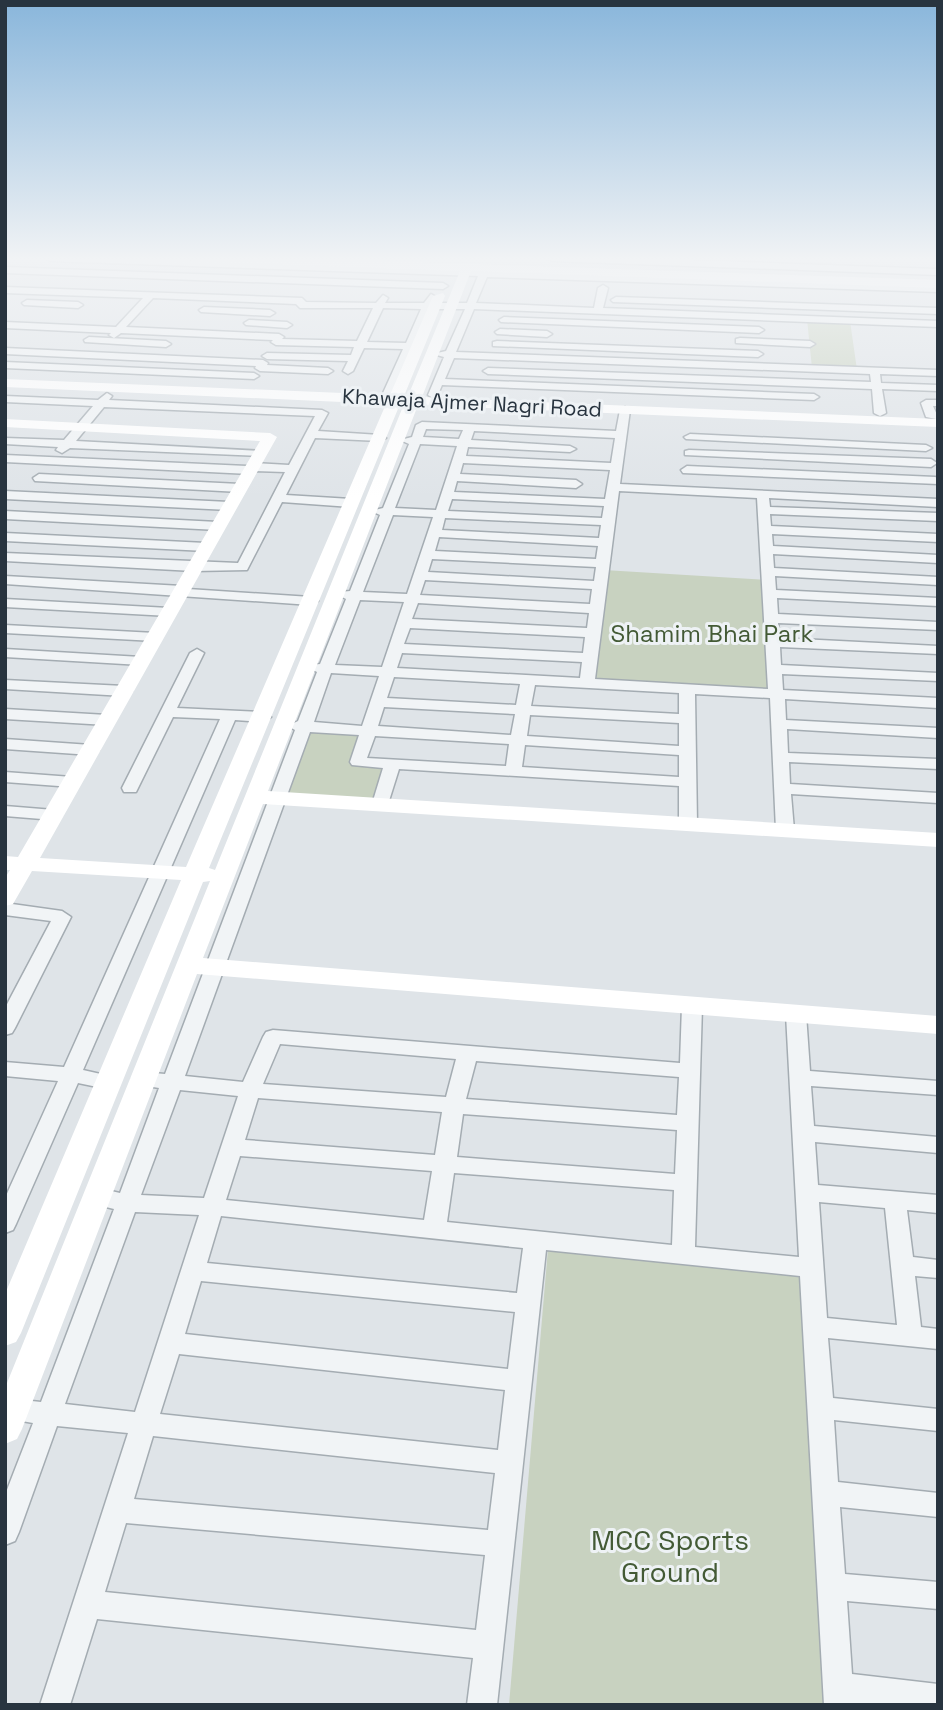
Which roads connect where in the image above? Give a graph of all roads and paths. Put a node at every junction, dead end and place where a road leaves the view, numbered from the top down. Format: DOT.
graph roads {
  1 [pos="42,338"];
  2 [pos="112,338"];
  3 [pos="161,338"];
  4 [pos="279,338"];
  5 [pos="365,338"];
  6 [pos="432,338"];
  7 [pos="499,338"];
  8 [pos="638,338"];
  9 [pos="809,338"];
  10 [pos="109,341"];
  11 [pos="730,341"];
  12 [pos="497,344"];
  13 [pos="810,344"];
  14 [pos="362,345"];
  15 [pos="637,349"];
  16 [pos="427,350"];
  17 [pos="5,351"];
  18 [pos="771,355"];
  19 [pos="117,356"];
  20 [pos="493,356"];
  21 [pos="354,358"];
  22 [pos="265,360"];
  23 [pos="636,362"];
  24 [pos="5,365"];
  25 [pos="812,368"];
  26 [pos="106,369"];
  27 [pos="874,370"];
  28 [pos="328,371"];
  29 [pos="348,371"];
  30 [pos="488,371"];
  31 [pos="938,373"];
  32 [pos="595,375"];
  33 [pos="634,376"];
  34 [pos="5,381"];
  35 [pos="813,382"];
  36 [pos="484,384"];
  37 [pos="877,385"];
  38 [pos="113,388"];
  39 [pos="590,388"];
  40 [pos="938,388"];
  41 [pos="411,394"];
  42 [pos="5,399"];
  43 [pos="101,403"];
  44 [pos="493,404"];
  45 [pos="815,404"];
  46 [pos="625,410"];
  47 [pos="691,413"];
  48 [pos="880,414"];
  49 [pos="858,416"];
  50 [pos="933,416"];
  51 [pos="5,424"];
  52 [pos="81,427"];
  53 [pos="473,433"];
  54 [pos="573,433"];
  55 [pos="311,434"];
  56 [pos="619,435"];
  57 [pos="690,437"];
  58 [pos="398,440"];
  59 [pos="5,441"];
  60 [pos="814,443"];
  61 [pos="67,444"];
  62 [pos="570,449"];
  63 [pos="689,453"];
  64 [pos="931,455"];
  65 [pos="5,458"];
  66 [pos="815,458"];
  67 [pos="458,459"];
  68 [pos="54,461"];
  69 [pos="254,463"];
  70 [pos="573,465"];
  71 [pos="615,467"];
  72 [pos="293,469"];
  73 [pos="688,470"];
  74 [pos="817,476"];
  75 [pos="453,477"];
  76 [pos="39,478"];
  77 [pos="576,484"];
  78 [pos="937,486"];
  79 [pos="612,487"];
  80 [pos="240,488"];
  81 [pos="686,491"];
  82 [pos="5,495"];
  83 [pos="447,495"];
  84 [pos="763,495"];
  85 [pos="24,496"];
  86 [pos="46,497"];
  87 [pos="818,497"];
  88 [pos="278,498"];
  89 [pos="573,501"];
  90 [pos="610,503"];
  91 [pos="938,503"];
  92 [pos="229,506"];
  93 [pos="369,509"];
  94 [pos="764,510"];
  95 [pos="441,514"];
  96 [pos="5,515"];
  97 [pos="31,517"];
  98 [pos="938,517"];
  99 [pos="608,522"];
  100 [pos="218,526"];
  101 [pos="765,530"];
  102 [pos="434,533"];
  103 [pos="10,537"];
  104 [pos="938,538"];
  105 [pos="54,539"];
  106 [pos="605,542"];
  107 [pos="206,547"];
  108 [pos="766,550"];
  109 [pos="427,555"];
  110 [pos="5,557"];
  111 [pos="39,559"];
  112 [pos="938,559"];
  113 [pos="602,563"];
  114 [pos="195,566"];
  115 [pos="768,572"];
  116 [pos="420,576"];
  117 [pos="5,580"];
  118 [pos="938,580"];
  119 [pos="23,581"];
  120 [pos="599,585"];
  121 [pos="181,591"];
  122 [pos="769,594"];
  123 [pos="346,595"];
  124 [pos="412,599"];
  125 [pos="310,601"];
  126 [pos="938,602"];
  127 [pos="6,604"];
  128 [pos="596,608"];
  129 [pos="169,612"];
  130 [pos="771,618"];
  131 [pos="404,623"];
  132 [pos="938,626"];
  133 [pos="5,629"];
  134 [pos="593,633"];
  135 [pos="155,637"];
  136 [pos="773,642"];
  137 [pos="396,648"];
  138 [pos="938,650"];
  139 [pos="5,653"];
  140 [pos="197,653"];
  141 [pos="590,658"];
  142 [pos="141,661"];
  143 [pos="316,668"];
  144 [pos="774,669"];
  145 [pos="388,673"];
  146 [pos="938,677"];
  147 [pos="528,680"];
  148 [pos="587,683"];
  149 [pos="5,684"];
  150 [pos="687,690"];
  151 [pos="124,691"];
  152 [pos="776,694"];
  153 [pos="378,702"];
  154 [pos="938,704"];
  155 [pos="522,710"];
  156 [pos="167,712"];
  157 [pos="5,713"];
  158 [pos="230,715"];
  159 [pos="688,719"];
  160 [pos="107,720"];
  161 [pos="272,721"];
  162 [pos="778,724"];
  163 [pos="306,727"];
  164 [pos="369,730"];
  165 [pos="938,733"];
  166 [pos="517,739"];
  167 [pos="5,744"];
  168 [pos="90,750"];
  169 [pos="688,751"];
  170 [pos="780,757"];
  171 [pos="393,764"];
  172 [pos="938,765"];
  173 [pos="513,771"];
  174 [pos="5,777"];
  175 [pos="72,782"];
  176 [pos="688,782"];
  177 [pos="130,788"];
  178 [pos="782,788"];
  179 [pos="268,797"];
  180 [pos="938,798"];
  181 [pos="380,804"];
  182 [pos="5,811"];
  183 [pos="54,815"];
  184 [pos="688,824"];
  185 [pos="785,830"];
  186 [pos="938,840"];
  187 [pos="15,864"];
  188 [pos="156,874"];
  189 [pos="197,875"];
  190 [pos="225,876"];
  191 [pos="5,900"];
  192 [pos="5,909"];
  193 [pos="189,965"];
  194 [pos="215,967"];
  195 [pos="692,1006"];
  196 [pos="796,1014"];
  197 [pos="938,1025"];
  198 [pos="5,1028"];
  199 [pos="468,1053"];
  200 [pos="5,1069"];
  201 [pos="689,1071"];
  202 [pos="72,1075"];
  203 [pos="800,1078"];
  204 [pos="142,1079"];
  205 [pos="107,1082"];
  206 [pos="173,1083"];
  207 [pos="938,1088"];
  208 [pos="250,1090"];
  209 [pos="454,1106"];
  210 [pos="687,1123"];
  211 [pos="803,1133"];
  212 [pos="938,1145"];
  213 [pos="232,1147"];
  214 [pos="444,1164"];
  215 [pos="685,1183"];
  216 [pos="807,1192"];
  217 [pos="98,1197"];
  218 [pos="895,1200"];
  219 [pos="128,1203"];
  220 [pos="938,1204"];
  221 [pos="213,1207"];
  222 [pos="5,1224"];
  223 [pos="435,1230"];
  224 [pos="535,1240"];
  225 [pos="683,1255"];
  226 [pos="903,1265"];
  227 [pos="812,1268"];
  228 [pos="938,1269"];
  229 [pos="192,1271"];
  230 [pos="528,1304"];
  231 [pos="816,1327"];
  232 [pos="5,1333"];
  233 [pos="910,1336"];
  234 [pos="938,1339"];
  235 [pos="170,1343"];
  236 [pos="519,1381"];
  237 [pos="821,1408"];
  238 [pos="50,1413"];
  239 [pos="9,1420"];
  240 [pos="938,1420"];
  241 [pos="145,1422"];
  242 [pos="510,1462"];
  243 [pos="826,1493"];
  244 [pos="938,1505"];
  245 [pos="117,1510"];
  246 [pos="5,1532"];
  247 [pos="500,1544"];
  248 [pos="832,1586"];
  249 [pos="938,1596"];
  250 [pos="87,1604"];
  251 [pos="489,1646"];
  252 [pos="839,1696"];
  253 [pos="938,1699"];
  254 [pos="55,1705"];
  255 [pos="482,1705"];
  1 -- 10 [label="street"];
  2 -- 10 [label="street"];
  3 -- 22 [label="street"];
  4 -- 22 [label="street"];
  5 -- 14 [label="street"];
  6 -- 16 [label="main road"];
  7 -- 12 [label="street"];
  8 -- 15 [label="street"];
  9 -- 13 [label="street"];
  10 -- 22 [label="street"];
  11 -- 13 [label="street"];
  12 -- 15 [label="street"];
  12 -- 20 [label="street"];
  13 -- 25 [label="street"];
  14 -- 16 [label="street"];
  14 -- 21 [label="street"];
  14 -- 22 [label="street"];
  15 -- 18 [label="street"];
  15 -- 23 [label="street"];
  16 -- 20 [label="street"];
  16 -- 41 [label="main road"];
  17 -- 19 [label="street"];
  19 -- 22 [label="street"];
  19 -- 26 [label="street"];
  20 -- 23 [label="street"];
  20 -- 30 [label="street"];
  21 -- 22 [label="street"];
  21 -- 29 [label="street"];
  22 -- 26 [label="street"];
  22 -- 28 [label="street"];
  22 -- 34 [label="main road, Khawaja Ajmer Nagri Road"];
  22 -- 41 [label="main road, Khawaja Ajmer Nagri Road"];
  23 -- 25 [label="street"];
  23 -- 33 [label="street"];
  24 -- 26 [label="street"];
  25 -- 27 [label="street"];
  25 -- 35 [label="street"];
  27 -- 31 [label="street"];
  27 -- 37 [label="street"];
  30 -- 32 [label="street"];
  30 -- 36 [label="street"];
  32 -- 33 [label="street"];
  32 -- 39 [label="street"];
  33 -- 35 [label="street"];
  34 -- 38 [label="main road, Khawaja Ajmer Nagri Road"];
  35 -- 37 [label="street"];
  35 -- 45 [label="street"];
  36 -- 39 [label="street"];
  36 -- 41 [label="street"];
  37 -- 40 [label="street"];
  37 -- 48 [label="street"];
  38 -- 41 [label="main road, Khawaja Ajmer Nagri Road"];
  38 -- 43 [label="street"];
  39 -- 45 [label="street"];
  41 -- 44 [label="main road, Khawaja Ajmer Nagri Road"];
  41 -- 45 [label="main road, Khawaja Ajmer Nagri Road"];
  41 -- 58 [label="main road"];
  42 -- 43 [label="street"];
  43 -- 52 [label="street"];
  43 -- 55 [label="street"];
  44 -- 46 [label="main road, Khawaja Ajmer Nagri Road"];
  44 -- 53 [label="street"];
  45 -- 49 [label="main road, Khawaja Ajmer Nagri Road"];
  46 -- 47 [label="main road, Khawaja Ajmer Nagri Road"];
  46 -- 56 [label="street"];
  47 -- 49 [label="main road, Khawaja Ajmer Nagri Road"];
  47 -- 57 [label="street"];
  48 -- 49 [label="main road, Khawaja Ajmer Nagri Road"];
  48 -- 50 [label="main road, Khawaja Ajmer Nagri Road"];
  49 -- 50 [label="main road, Khawaja Ajmer Nagri Road"];
  50 -- 64 [label="street"];
  51 -- 52 [label="main road"];
  52 -- 61 [label="street"];
  52 -- 69 [label="street"];
  53 -- 54 [label="street"];
  53 -- 58 [label="street"];
  53 -- 62 [label="street"];
  53 -- 67 [label="street"];
  54 -- 56 [label="street"];
  54 -- 62 [label="street"];
  55 -- 58 [label="street"];
  55 -- 72 [label="street"];
  56 -- 71 [label="street"];
  57 -- 60 [label="street"];
  57 -- 63 [label="street"];
  58 -- 93 [label="main road"];
  59 -- 61 [label="street"];
  60 -- 64 [label="street"];
  60 -- 66 [label="street"];
  61 -- 68 [label="street"];
  61 -- 69 [label="street"];
  62 -- 70 [label="street"];
  63 -- 66 [label="street"];
  63 -- 73 [label="street"];
  64 -- 66 [label="street"];
  64 -- 78 [label="street"];
  65 -- 68 [label="street"];
  66 -- 74 [label="street"];
  67 -- 70 [label="street"];
  67 -- 75 [label="street"];
  68 -- 69 [label="street"];
  68 -- 76 [label="street"];
  69 -- 72 [label="street"];
  69 -- 80 [label="street"];
  70 -- 71 [label="street"];
  70 -- 77 [label="street"];
  71 -- 79 [label="street"];
  72 -- 88 [label="street"];
  73 -- 74 [label="street"];
  73 -- 81 [label="street"];
  74 -- 78 [label="street"];
  74 -- 87 [label="street"];
  75 -- 77 [label="street"];
  75 -- 83 [label="street"];
  76 -- 80 [label="street"];
  76 -- 85 [label="street"];
  77 -- 89 [label="street"];
  79 -- 81 [label="street"];
  79 -- 90 [label="street"];
  80 -- 92 [label="street"];
  81 -- 84 [label="street"];
  82 -- 85 [label="street"];
  83 -- 89 [label="street"];
  83 -- 95 [label="street"];
  84 -- 87 [label="street"];
  84 -- 94 [label="street"];
  85 -- 86 [label="street"];
  86 -- 92 [label="street"];
  86 -- 97 [label="street"];
  87 -- 91 [label="street"];
  88 -- 93 [label="street"];
  88 -- 114 [label="street"];
  89 -- 90 [label="street"];
  90 -- 99 [label="street"];
  92 -- 100 [label="street"];
  93 -- 95 [label="street"];
  93 -- 123 [label="main road"];
  93 -- 125 [label="main road"];
  94 -- 98 [label="street"];
  94 -- 101 [label="street"];
  95 -- 99 [label="street"];
  95 -- 102 [label="street"];
  96 -- 97 [label="street"];
  97 -- 100 [label="street"];
  97 -- 103 [label="street"];
  99 -- 106 [label="street"];
  100 -- 107 [label="street"];
  101 -- 104 [label="street"];
  101 -- 108 [label="street"];
  102 -- 106 [label="street"];
  102 -- 109 [label="street"];
  103 -- 105 [label="street"];
  105 -- 107 [label="street"];
  105 -- 111 [label="street"];
  106 -- 113 [label="street"];
  107 -- 114 [label="street"];
  108 -- 112 [label="street"];
  108 -- 115 [label="street"];
  109 -- 113 [label="street"];
  109 -- 116 [label="street"];
  110 -- 111 [label="street"];
  111 -- 114 [label="street"];
  111 -- 119 [label="street"];
  113 -- 120 [label="street"];
  114 -- 121 [label="street"];
  115 -- 118 [label="street"];
  115 -- 122 [label="street"];
  116 -- 120 [label="street"];
  116 -- 124 [label="street"];
  117 -- 119 [label="street"];
  119 -- 121 [label="street"];
  119 -- 127 [label="street"];
  120 -- 128 [label="street"];
  121 -- 125 [label="street"];
  121 -- 129 [label="street"];
  122 -- 126 [label="street"];
  122 -- 130 [label="street"];
  123 -- 124 [label="street"];
  123 -- 143 [label="main road"];
  124 -- 128 [label="street"];
  124 -- 131 [label="street"];
  125 -- 161 [label="main road"];
  127 -- 129 [label="street"];
  128 -- 134 [label="street"];
  129 -- 135 [label="street"];
  130 -- 132 [label="street"];
  130 -- 136 [label="street"];
  131 -- 134 [label="street"];
  131 -- 137 [label="street"];
  133 -- 135 [label="street"];
  134 -- 141 [label="street"];
  135 -- 142 [label="street"];
  136 -- 138 [label="street"];
  136 -- 144 [label="street"];
  137 -- 141 [label="street"];
  137 -- 145 [label="street"];
  139 -- 142 [label="street"];
  140 -- 156 [label="street"];
  141 -- 148 [label="street"];
  142 -- 151 [label="street"];
  143 -- 145 [label="street"];
  143 -- 161 [label="main road"];
  143 -- 163 [label="street"];
  144 -- 146 [label="street"];
  144 -- 152 [label="street"];
  145 -- 147 [label="street"];
  145 -- 153 [label="street"];
  147 -- 148 [label="street"];
  147 -- 155 [label="street"];
  148 -- 150 [label="street"];
  149 -- 151 [label="street"];
  150 -- 152 [label="street"];
  150 -- 159 [label="street"];
  151 -- 160 [label="street"];
  152 -- 154 [label="street"];
  152 -- 162 [label="street"];
  153 -- 155 [label="street"];
  153 -- 164 [label="street"];
  155 -- 159 [label="street"];
  155 -- 166 [label="street"];
  156 -- 158 [label="street"];
  156 -- 177 [label="street"];
  157 -- 160 [label="street"];
  158 -- 161 [label="street"];
  158 -- 188 [label="street"];
  159 -- 169 [label="street"];
  160 -- 168 [label="street"];
  161 -- 163 [label="street"];
  161 -- 179 [label="main road"];
  161 -- 189 [label="main road"];
  162 -- 165 [label="street"];
  162 -- 170 [label="street"];
  163 -- 164 [label="street"];
  163 -- 179 [label="street"];
  164 -- 166 [label="street"];
  164 -- 171 [label="street"];
  166 -- 169 [label="street"];
  166 -- 173 [label="street"];
  167 -- 168 [label="street"];
  168 -- 175 [label="street"];
  169 -- 176 [label="street"];
  170 -- 172 [label="street"];
  170 -- 178 [label="street"];
  171 -- 173 [label="street"];
  171 -- 181 [label="street"];
  173 -- 176 [label="street"];
  174 -- 175 [label="street"];
  175 -- 183 [label="street"];
  176 -- 184 [label="street"];
  178 -- 180 [label="street"];
  178 -- 185 [label="street"];
  179 -- 181 [label="main road"];
  179 -- 190 [label="main road"];
  179 -- 194 [label="street"];
  181 -- 184 [label="main road"];
  182 -- 183 [label="street"];
  183 -- 187 [label="street"];
  184 -- 185 [label="main road"];
  185 -- 186 [label="main road"];
  187 -- 188 [label="main road"];
  187 -- 191 [label="street"];
  188 -- 189 [label="main road"];
  188 -- 202 [label="street"];
  189 -- 190 [label="main road"];
  189 -- 205 [label="main road"];
  190 -- 193 [label="main road"];
  192 -- 198 [label="street"];
  193 -- 194 [label="main road"];
  193 -- 204 [label="main road"];
  194 -- 195 [label="main road"];
  194 -- 206 [label="street"];
  195 -- 196 [label="main road"];
  195 -- 201 [label="street"];
  196 -- 197 [label="main road"];
  196 -- 203 [label="street"];
  199 -- 201 [label="street"];
  199 -- 208 [label="street"];
  199 -- 209 [label="street"];
  200 -- 202 [label="street"];
  201 -- 210 [label="street"];
  202 -- 205 [label="street"];
  202 -- 222 [label="street"];
  203 -- 207 [label="street"];
  203 -- 211 [label="street"];
  204 -- 206 [label="street"];
  204 -- 217 [label="main road"];
  205 -- 232 [label="main road"];
  206 -- 208 [label="street"];
  206 -- 219 [label="street"];
  208 -- 209 [label="street"];
  208 -- 213 [label="street"];
  209 -- 210 [label="street"];
  209 -- 214 [label="street"];
  210 -- 215 [label="street"];
  211 -- 212 [label="street"];
  211 -- 216 [label="street"];
  213 -- 214 [label="street"];
  213 -- 221 [label="street"];
  214 -- 215 [label="street"];
  214 -- 223 [label="street"];
  215 -- 225 [label="street"];
  216 -- 218 [label="street"];
  216 -- 227 [label="street"];
  217 -- 219 [label="street"];
  217 -- 239 [label="main road"];
  218 -- 220 [label="street"];
  218 -- 226 [label="street"];
  219 -- 221 [label="street"];
  219 -- 238 [label="street"];
  221 -- 223 [label="street"];
  221 -- 229 [label="street"];
  223 -- 224 [label="street"];
  224 -- 225 [label="street"];
  224 -- 230 [label="street"];
  225 -- 227 [label="street"];
  226 -- 228 [label="street"];
  226 -- 233 [label="street"];
  227 -- 231 [label="street"];
  229 -- 230 [label="street"];
  229 -- 235 [label="street"];
  230 -- 236 [label="street"];
  231 -- 233 [label="street"];
  231 -- 237 [label="street"];
  233 -- 234 [label="street"];
  235 -- 236 [label="street"];
  235 -- 241 [label="street"];
  236 -- 242 [label="street"];
  237 -- 240 [label="street"];
  237 -- 243 [label="street"];
  238 -- 239 [label="street"];
  238 -- 241 [label="street"];
  238 -- 246 [label="street"];
  241 -- 242 [label="street"];
  241 -- 245 [label="street"];
  242 -- 247 [label="street"];
  243 -- 244 [label="street"];
  243 -- 248 [label="street"];
  245 -- 247 [label="street"];
  245 -- 250 [label="street"];
  247 -- 251 [label="street"];
  248 -- 249 [label="street"];
  248 -- 252 [label="street"];
  250 -- 251 [label="street"];
  250 -- 254 [label="street"];
  251 -- 255 [label="street"];
  252 -- 253 [label="street"];
}
